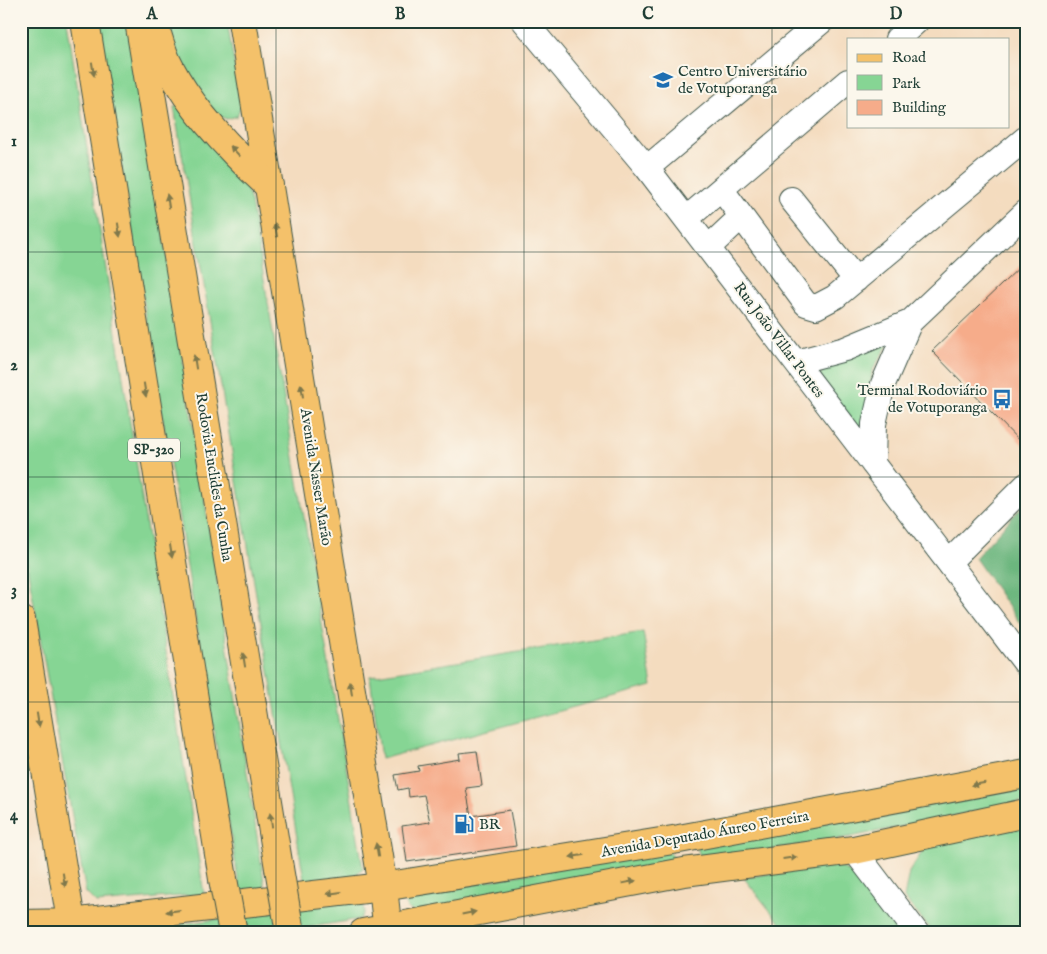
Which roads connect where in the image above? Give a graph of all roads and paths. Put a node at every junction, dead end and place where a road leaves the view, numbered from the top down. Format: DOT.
graph roads {
  1 [pos="85,21"];
  2 [pos="139,21"];
  3 [pos="153,21"];
  4 [pos="242,21"];
  5 [pos="524,21"];
  6 [pos="822,21"];
  7 [pos="917,21"];
  8 [pos="898,38"];
  9 [pos="847,82"];
  10 [pos="1026,138"];
  11 [pos="647,168"];
  12 [pos="269,186"];
  13 [pos="722,190"];
  14 [pos="791,199"];
  15 [pos="1026,212"];
  16 [pos="741,217"];
  17 [pos="686,219"];
  18 [pos="709,247"];
  19 [pos="856,280"];
  20 [pos="910,322"];
  21 [pos="796,362"];
  22 [pos="873,464"];
  23 [pos="1026,485"];
  24 [pos="948,562"];
  25 [pos="21,620"];
  26 [pos="1026,664"];
  27 [pos="1026,774"];
  28 [pos="1026,813"];
  29 [pos="679,839"];
  30 [pos="854,850"];
  31 [pos="684,872"];
  32 [pos="383,887"];
  33 [pos="21,924"];
  34 [pos="72,928"];
  35 [pos="379,932"];
  36 [pos="233,933"];
  37 [pos="290,933"];
  38 [pos="917,933"];
  1 -- 36 [label="main road, SP-320, one-way, bridge"];
  37 -- 2 [label="main road, Rodovia Euclides da Cunha, one-way, bridge"];
  12 -- 3 [label="main road, one-way"];
  4 -- 12 [label="main road, Avenida Nasser Marão"];
  5 -- 11 [label="street, Rua João Villar Pontes"];
  6 -- 11 [label="street"];
  7 -- 8 [label="street"];
  9 -- 13 [label="street"];
  10 -- 19 [label="street"];
  11 -- 17 [label="street, Rua João Villar Pontes"];
  32 -- 12 [label="main road, Avenida Nasser Marão, one-way"];
  13 -- 16 [label="street"];
  13 -- 17 [label="street"];
  14 -- 19 [label="street"];
  15 -- 20 [label="street"];
  16 -- 18 [label="street"];
  16 -- 19 [label="street"];
  17 -- 18 [label="street, Rua João Villar Pontes"];
  18 -- 21 [label="street, Rua João Villar Pontes"];
  20 -- 21 [label="street"];
  20 -- 22 [label="street"];
  21 -- 22 [label="street, Rua João Villar Pontes"];
  22 -- 24 [label="street, Rua João Villar Pontes"];
  23 -- 24 [label="street"];
  24 -- 26 [label="street, Rua João Villar Pontes"];
  25 -- 34 [label="main road, one-way"];
  27 -- 29 [label="main road, Avenida Deputado Áureo Ferreira, one-way"];
  28 -- 30 [label="main road"];
  29 -- 31 [label="main road"];
  29 -- 32 [label="main road, Avenida Deputado Áureo Ferreira, one-way"];
  31 -- 30 [label="main road, one-way"];
  30 -- 38 [label="street"];
  35 -- 31 [label="main road, one-way"];
  32 -- 34 [label="main road, Avenida Deputado Áureo Ferreira, one-way"];
  32 -- 35 [label="main road, Avenida Nasser Marão"];
  33 -- 34 [label="main road, Avenida Deputado Áureo Ferreira"];
}
